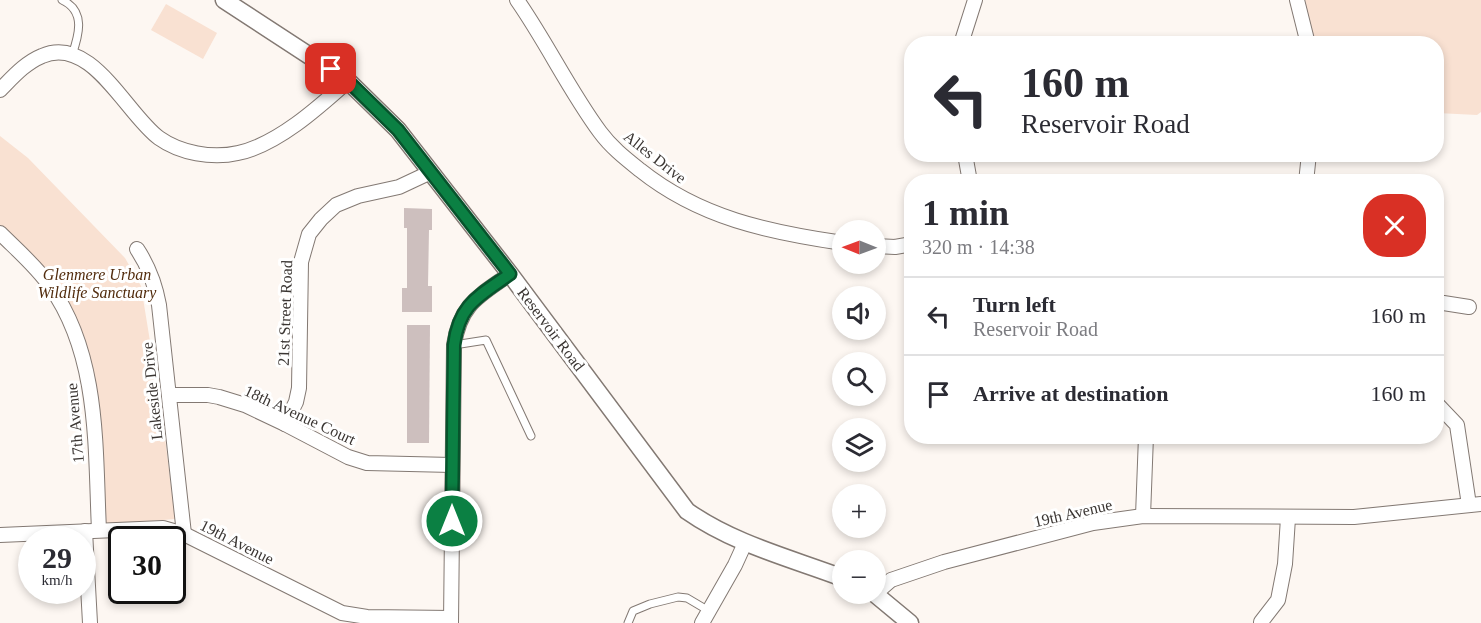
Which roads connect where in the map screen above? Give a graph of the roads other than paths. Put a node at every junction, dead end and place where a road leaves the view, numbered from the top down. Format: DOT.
graph roads {
  1 [pos="62,0"];
  2 [pos="225,0"];
  3 [pos="517,0"];
  4 [pos="975,0"];
  5 [pos="1297,0"];
  6 [pos="964,36"];
  7 [pos="1306,36"];
  8 [pos="72,55"];
  9 [pos="348,81"];
  10 [pos="0,90"];
  11 [pos="431,172"];
  12 [pos="0,233"];
  13 [pos="832,241"];
  14 [pos="904,245"];
  15 [pos="886,247"];
  16 [pos="137,249"];
  17 [pos="510,274"];
  18 [pos="1444,303"];
  19 [pos="1469,307"];
  20 [pos="454,345"];
  21 [pos="170,396"];
  22 [pos="1444,411"];
  23 [pos="285,424"];
  24 [pos="531,436"];
  25 [pos="1146,444"];
  26 [pos="452,465"];
  27 [pos="1475,504"];
  28 [pos="1143,516"];
  29 [pos="1288,518"];
  30 [pos="182,526"];
  31 [pos="96,530"];
  32 [pos="99,530"];
  33 [pos="108,530"];
  34 [pos="18,534"];
  35 [pos="0,535"];
  36 [pos="186,535"];
  37 [pos="745,543"];
  38 [pos="832,574"];
  39 [pos="886,584"];
  40 [pos="886,602"];
  41 [pos="89,604"];
  42 [pos="706,617"];
  43 [pos="451,620"];
  44 [pos="1261,622"];
  45 [pos="90,623"];
  46 [pos="628,623"];
  47 [pos="910,623"];
  1 -- 8 [label="lane"];
  2 -- 9 [label="street, Reservoir Road"];
  3 -- 13 [label="street, Alles Drive"];
  4 -- 6 [label="street"];
  5 -- 7 [label="street"];
  8 -- 9 [label="street"];
  8 -- 10 [label="street"];
  9 -- 11 [label="street, Reservoir Road"];
  11 -- 17 [label="street, Reservoir Road"];
  11 -- 23 [label="street, 21st Street Road"];
  12 -- 32 [label="street, 17th Avenue"];
  14 -- 15 [label="street"];
  16 -- 21 [label="street, Lakeside Drive"];
  17 -- 20 [label="street"];
  17 -- 37 [label="street, Reservoir Road"];
  18 -- 19 [label="street"];
  20 -- 24 [label="lane"];
  20 -- 26 [label="street"];
  21 -- 23 [label="street, 18th Avenue Court"];
  21 -- 30 [label="street, Lakeside Drive"];
  22 -- 27 [label="street"];
  23 -- 26 [label="street, 18th Avenue Court"];
  25 -- 28 [label="street"];
  26 -- 43 [label="street"];
  27 -- 29 [label="street, 19th Avenue"];
  28 -- 29 [label="street, 19th Avenue"];
  28 -- 39 [label="street, 19th Avenue"];
  29 -- 44 [label="street"];
  31 -- 32 [label="street, 19th Avenue"];
  32 -- 33 [label="street, 19th Avenue"];
  34 -- 35 [label="street, 19th Avenue"];
  36 -- 43 [label="street, 19th Avenue"];
  37 -- 38 [label="street, Reservoir Road"];
  37 -- 42 [label="street"];
  40 -- 47 [label="street"];
  41 -- 45 [label="street"];
  42 -- 46 [label="lane"];
}
